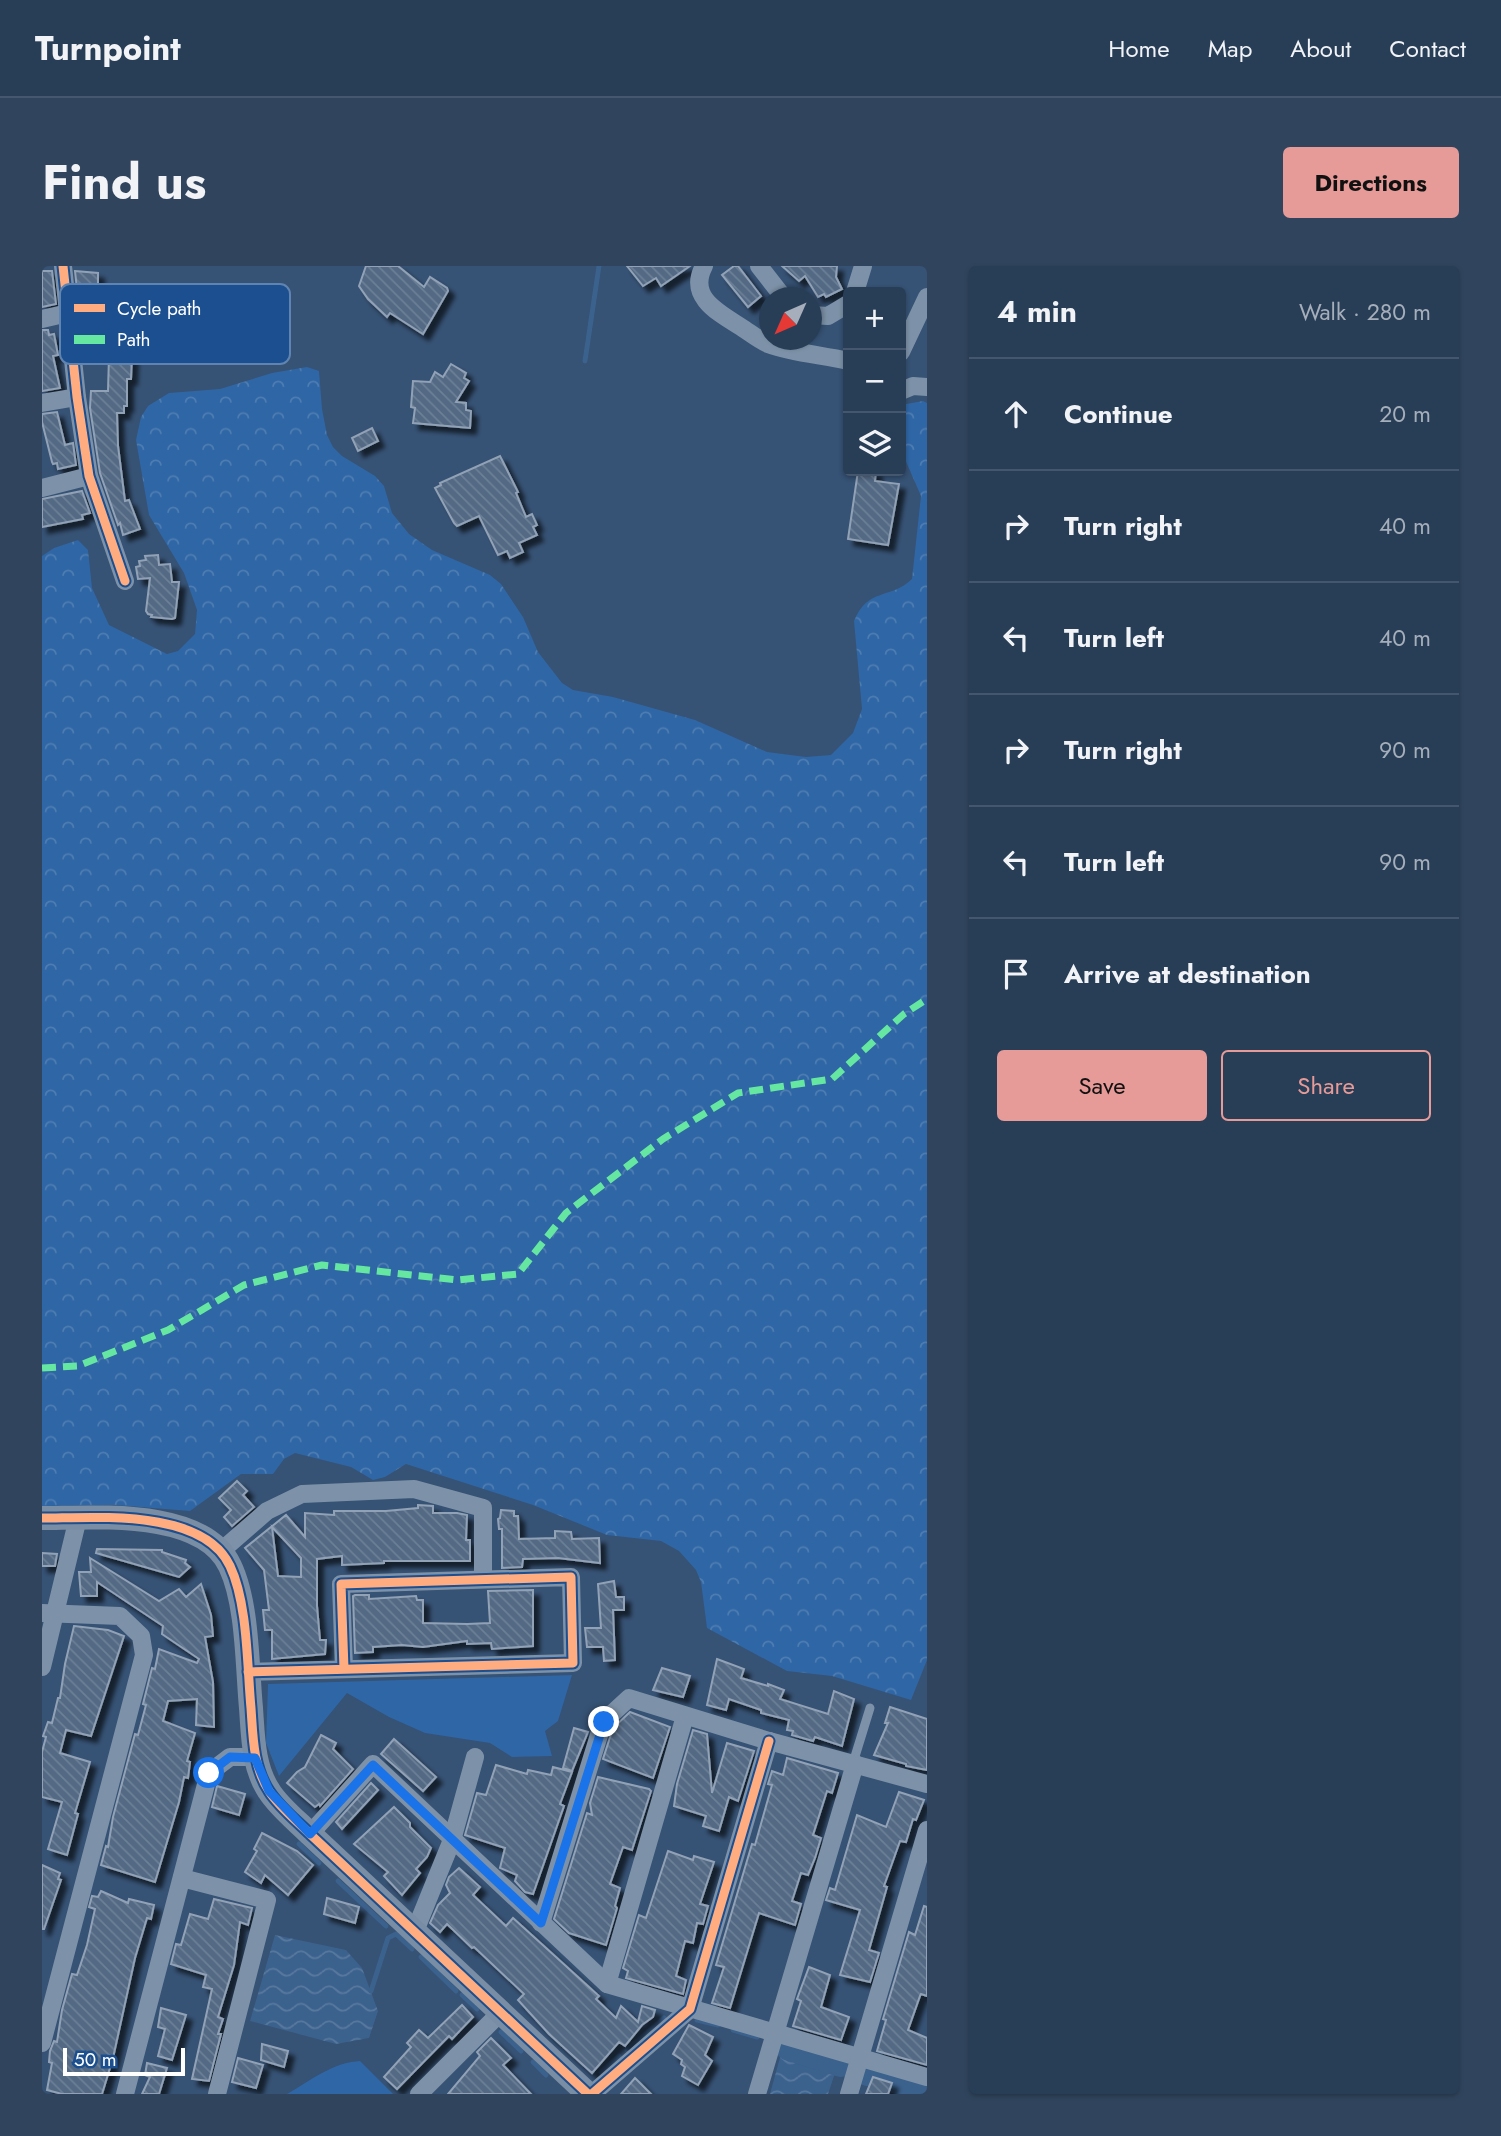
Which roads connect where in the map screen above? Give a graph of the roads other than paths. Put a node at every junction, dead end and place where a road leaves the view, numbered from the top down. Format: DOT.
graph roads {
  1 [pos="63,266"];
  2 [pos="704,266"];
  3 [pos="760,266"];
  4 [pos="863,266"];
  5 [pos="65,284"];
  6 [pos="776,287"];
  7 [pos="857,287"];
  8 [pos="927,297"];
  9 [pos="843,307"];
  10 [pos="60,315"];
  11 [pos="822,316"];
  12 [pos="42,319"];
  13 [pos="902,350"];
  14 [pos="843,360"];
  15 [pos="74,364"];
  16 [pos="927,387"];
  17 [pos="906,389"];
  18 [pos="77,397"];
  19 [pos="42,403"];
  20 [pos="89,476"];
  21 [pos="42,488"];
  22 [pos="125,581"];
  23 [pos="42,1518"];
  24 [pos="78,1518"];
  25 [pos="220,1552"];
  26 [pos="482,1579"];
  27 [pos="49,1612"];
  28 [pos="42,1667"];
  29 [pos="344,1670"];
  30 [pos="248,1672"];
  31 [pos="870,1708"];
  32 [pos="685,1716"];
  33 [pos="769,1741"];
  34 [pos="475,1757"];
  35 [pos="255,1758"];
  36 [pos="854,1763"];
  37 [pos="927,1784"];
  38 [pos="927,1830"];
  39 [pos="310,1834"];
  40 [pos="452,1840"];
  41 [pos="182,1878"];
  42 [pos="541,1923"];
  43 [pos="415,1931"];
  44 [pos="607,1984"];
  45 [pos="690,2009"];
  46 [pos="501,2012"];
  47 [pos="776,2032"];
  48 [pos="42,2043"];
  49 [pos="859,2057"];
  50 [pos="927,2077"];
  51 [pos="125,2094"];
  52 [pos="217,2094"];
  53 [pos="420,2094"];
  54 [pos="590,2094"];
  55 [pos="757,2094"];
  56 [pos="849,2094"];
  1 -- 5 [label="street"];
  2 -- 14 [label="street"];
  3 -- 6 [label="street"];
  4 -- 7 [label="street"];
  8 -- 13 [label="street"];
  9 -- 11 [label="street"];
  10 -- 12 [label="street"];
  15 -- 18 [label="street"];
  16 -- 17 [label="street"];
  18 -- 19 [label="street"];
  18 -- 20 [label="street"];
  20 -- 21 [label="street"];
  20 -- 22 [label="street"];
  23 -- 24 [label="street"];
  24 -- 25 [label="street"];
  24 -- 27 [label="street"];
  25 -- 26 [label="street"];
  25 -- 30 [label="street"];
  26 -- 29 [label="street"];
  26 -- 29 [label="street"];
  27 -- 28 [label="street"];
  27 -- 48 [label="street"];
  29 -- 30 [label="street"];
  30 -- 35 [label="street"];
  31 -- 36 [label="lane"];
  32 -- 33 [label="street"];
  32 -- 42 [label="street"];
  32 -- 44 [label="street"];
  33 -- 36 [label="street"];
  33 -- 45 [label="street"];
  34 -- 40 [label="street"];
  35 -- 39 [label="street"];
  35 -- 41 [label="street"];
  36 -- 37 [label="street"];
  36 -- 47 [label="street"];
  38 -- 49 [label="street"];
  39 -- 40 [label="street"];
  39 -- 43 [label="street"];
  40 -- 42 [label="street"];
  40 -- 43 [label="street"];
  41 -- 51 [label="street"];
  41 -- 52 [label="street"];
  42 -- 44 [label="street"];
  43 -- 46 [label="street"];
  44 -- 45 [label="street"];
  45 -- 47 [label="street"];
  45 -- 54 [label="street"];
  46 -- 53 [label="street"];
  46 -- 54 [label="street"];
  47 -- 49 [label="street"];
  47 -- 55 [label="street"];
  49 -- 50 [label="street"];
  49 -- 56 [label="street"];
}
